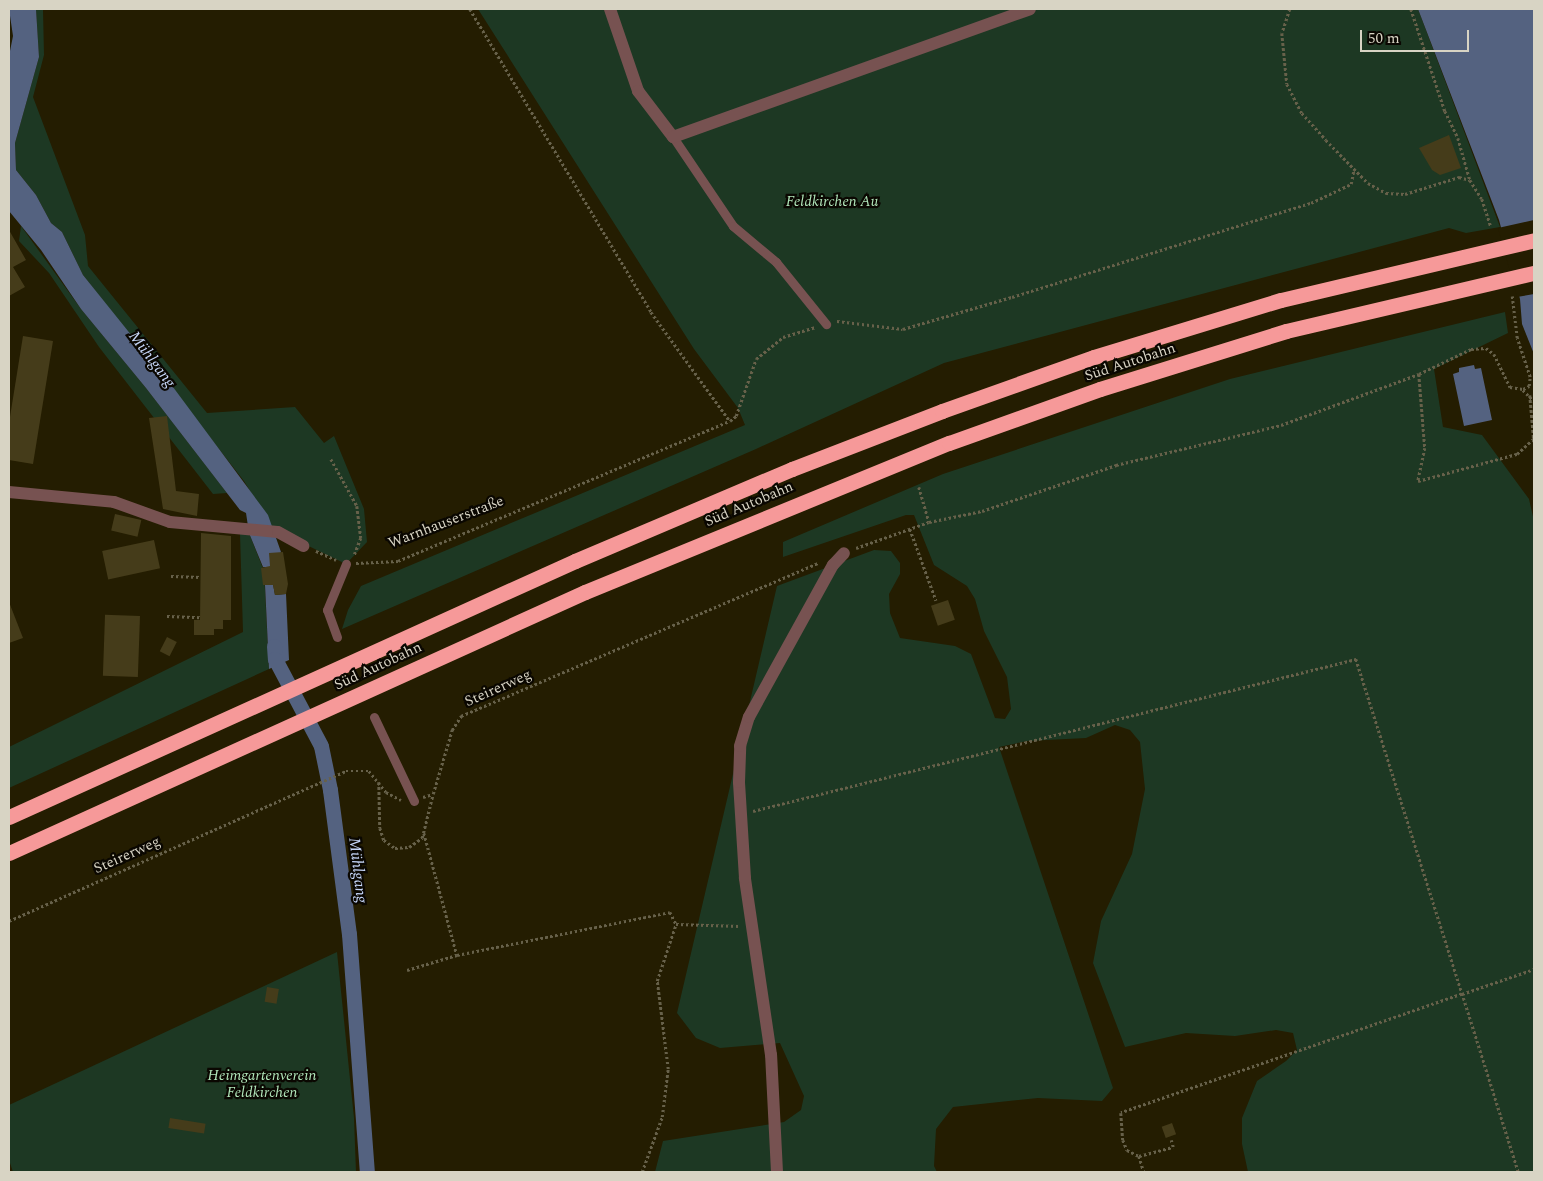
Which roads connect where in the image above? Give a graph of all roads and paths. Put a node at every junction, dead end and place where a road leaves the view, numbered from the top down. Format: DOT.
graph roads {
  1 [pos="470,9"];
  2 [pos="610,9"];
  3 [pos="1030,9"];
  4 [pos="1290,9"];
  5 [pos="1411,9"];
  6 [pos="673,137"];
  7 [pos="1354,169"];
  8 [pos="1470,180"];
  9 [pos="1491,226"];
  10 [pos="1534,240"];
  11 [pos="1534,273"];
  12 [pos="1512,296"];
  13 [pos="826,324"];
  14 [pos="903,329"];
  15 [pos="756,359"];
  16 [pos="1419,374"];
  17 [pos="1523,390"];
  18 [pos="1530,395"];
  19 [pos="1534,401"];
  20 [pos="730,421"];
  21 [pos="1534,438"];
  22 [pos="1534,442"];
  23 [pos="331,459"];
  24 [pos="919,486"];
  25 [pos="9,492"];
  26 [pos="929,522"];
  27 [pos="910,528"];
  28 [pos="303,546"];
  29 [pos="844,553"];
  30 [pos="346,564"];
  31 [pos="805,569"];
  32 [pos="171,576"];
  33 [pos="201,577"];
  34 [pos="936,600"];
  35 [pos="167,616"];
  36 [pos="200,617"];
  37 [pos="337,637"];
  38 [pos="374,717"];
  39 [pos="379,780"];
  40 [pos="433,794"];
  41 [pos="414,801"];
  42 [pos="741,813"];
  43 [pos="9,817"];
  44 [pos="424,833"];
  45 [pos="9,853"];
  46 [pos="9,921"];
  47 [pos="676,924"];
  48 [pos="750,927"];
  49 [pos="457,955"];
  50 [pos="1534,968"];
  51 [pos="407,970"];
  52 [pos="1462,994"];
  53 [pos="1171,1140"];
  54 [pos="1139,1156"];
  55 [pos="642,1172"];
  56 [pos="777,1172"];
  57 [pos="1144,1172"];
  58 [pos="1518,1172"];
  1 -- 20 [label="path"];
  2 -- 6 [label="street"];
  3 -- 6 [label="street"];
  4 -- 7 [label="path"];
  5 -- 8 [label="path"];
  6 -- 13 [label="lane"];
  7 -- 8 [label="path"];
  7 -- 14 [label="path"];
  8 -- 9 [label="path"];
  10 -- 43 [label="highway, Süd Autobahn"];
  11 -- 45 [label="highway, Süd Autobahn"];
  12 -- 17 [label="path"];
  15 -- 20 [label="path"];
  16 -- 17 [label="path"];
  16 -- 21 [label="path"];
  16 -- 26 [label="path"];
  17 -- 18 [label="path"];
  18 -- 19 [label="path"];
  18 -- 21 [label="path"];
  20 -- 30 [label="path, Warnhauserstraße"];
  21 -- 22 [label="path"];
  23 -- 30 [label="path"];
  24 -- 26 [label="path"];
  25 -- 28 [label="street"];
  26 -- 27 [label="path"];
  27 -- 29 [label="path"];
  27 -- 34 [label="path"];
  28 -- 30 [label="path, Warnhauserstraße"];
  29 -- 42 [label="street"];
  30 -- 37 [label="lane"];
  31 -- 40 [label="path, Steirerweg"];
  32 -- 33 [label="path"];
  35 -- 36 [label="path"];
  38 -- 41 [label="lane"];
  39 -- 41 [label="path, Steirerweg"];
  39 -- 44 [label="path"];
  39 -- 46 [label="path, Steirerweg"];
  40 -- 41 [label="path"];
  40 -- 44 [label="path, Steirerweg"];
  42 -- 48 [label="street"];
  42 -- 52 [label="path"];
  44 -- 49 [label="path"];
  47 -- 48 [label="path"];
  47 -- 49 [label="path"];
  47 -- 55 [label="path"];
  48 -- 56 [label="street"];
  49 -- 51 [label="path"];
  50 -- 52 [label="path"];
  52 -- 54 [label="path"];
  52 -- 58 [label="path"];
  53 -- 54 [label="path"];
  54 -- 57 [label="path"];
}
